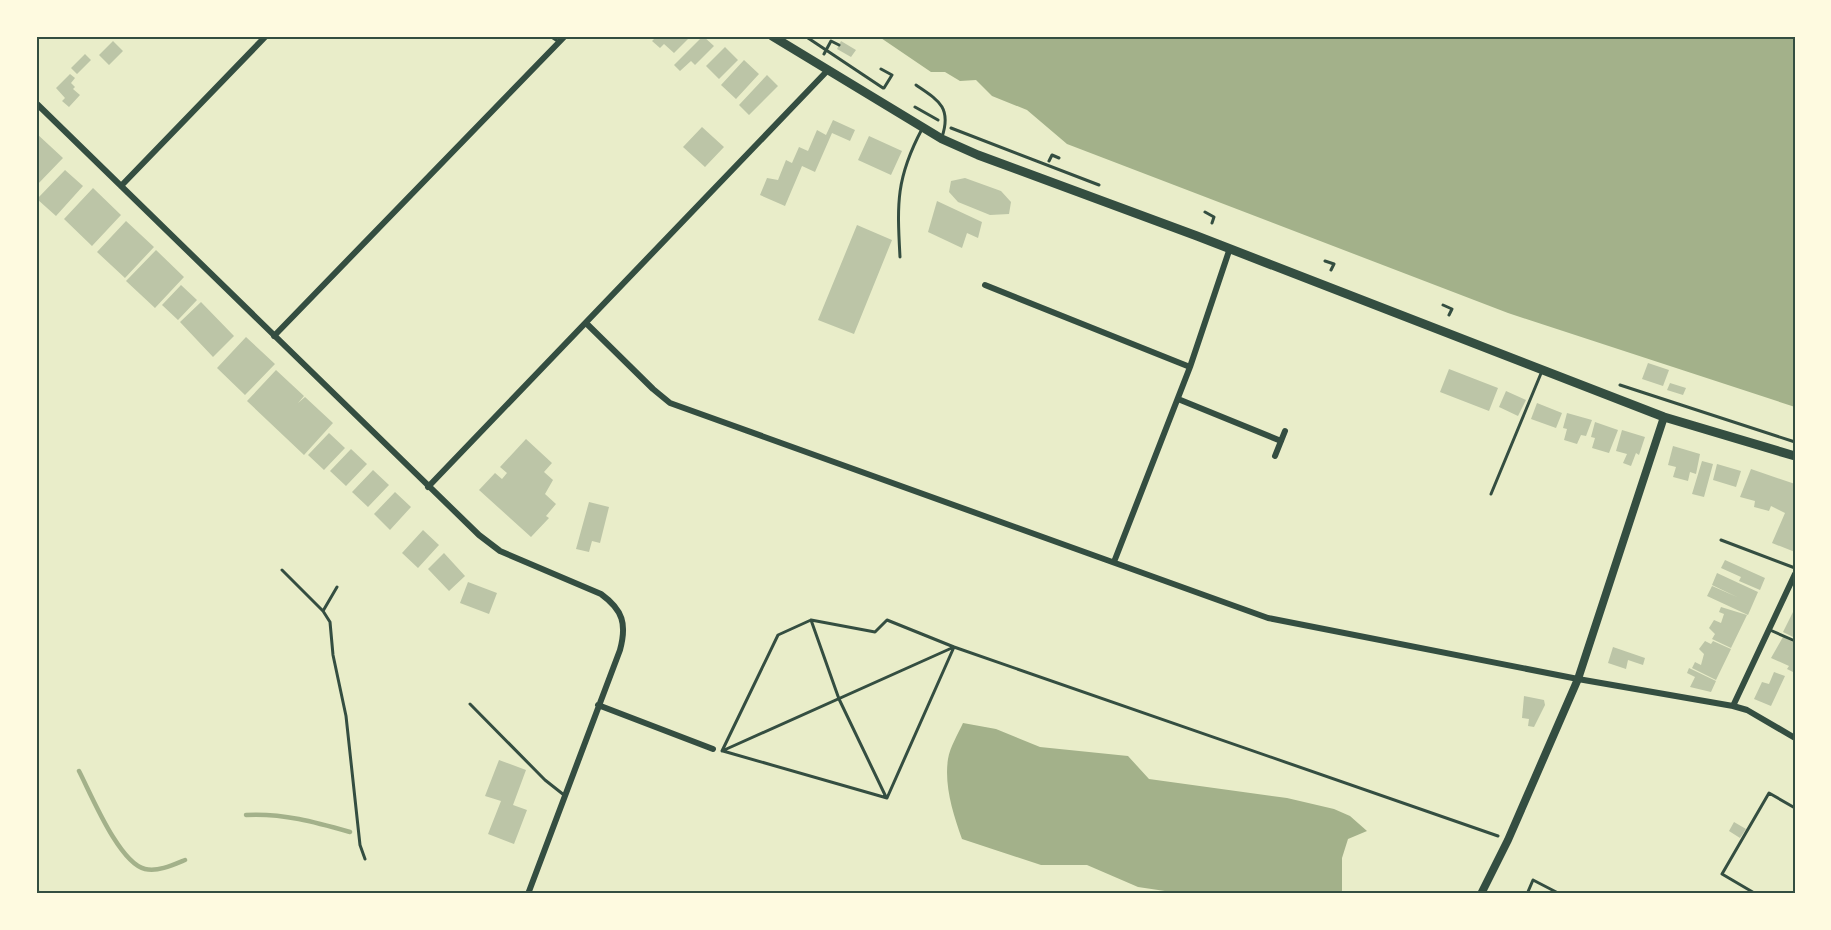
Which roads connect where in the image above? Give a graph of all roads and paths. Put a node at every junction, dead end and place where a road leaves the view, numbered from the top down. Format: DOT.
graph roads {
  1 [pos="266,36"];
  2 [pos="550,36"];
  3 [pos="565,36"];
  4 [pos="772,36"];
  5 [pos="805,36"];
  6 [pos="559,42"];
  7 [pos="839,45"];
  8 [pos="826,49"];
  9 [pos="861,65"];
  10 [pos="858,69"];
  11 [pos="881,69"];
  12 [pos="828,70"];
  13 [pos="916,85"];
  14 [pos="884,88"];
  15 [pos="893,94"];
  16 [pos="36,103"];
  17 [pos="911,104"];
  18 [pos="946,125"];
  19 [pos="923,128"];
  20 [pos="942,139"];
  21 [pos="1059,158"];
  22 [pos="1049,161"];
  23 [pos="121,186"];
  24 [pos="1102,187"];
  25 [pos="1205,212"];
  26 [pos="1212,223"];
  27 [pos="1230,248"];
  28 [pos="900,257"];
  29 [pos="1325,261"];
  30 [pos="1331,270"];
  31 [pos="985,285"];
  32 [pos="1443,305"];
  33 [pos="1449,315"];
  34 [pos="586,323"];
  35 [pos="274,336"];
  36 [pos="1190,367"];
  37 [pos="1542,371"];
  38 [pos="1619,385"];
  39 [pos="1178,399"];
  40 [pos="1664,417"];
  41 [pos="1285,432"];
  42 [pos="1281,441"];
  43 [pos="1795,441"];
  44 [pos="1275,456"];
  45 [pos="1795,456"];
  46 [pos="428,487"];
  47 [pos="1491,494"];
  48 [pos="1721,540"];
  49 [pos="1114,561"];
  50 [pos="1795,568"];
  51 [pos="282,570"];
  52 [pos="1795,574"];
  53 [pos="337,587"];
  54 [pos="323,610"];
  55 [pos="810,620"];
  56 [pos="1769,629"];
  57 [pos="1795,641"];
  58 [pos="954,648"];
  59 [pos="1578,679"];
  60 [pos="839,699"];
  61 [pos="470,704"];
  62 [pos="598,705"];
  63 [pos="1733,706"];
  64 [pos="1795,738"];
  65 [pos="713,749"];
  66 [pos="722,751"];
  67 [pos="564,795"];
  68 [pos="886,798"];
  69 [pos="1795,808"];
  70 [pos="1508,840"];
  71 [pos="365,860"];
  72 [pos="528,894"];
  73 [pos="1481,894"];
  74 [pos="1527,894"];
  75 [pos="1560,894"];
  76 [pos="1756,894"];
  1 -- 23 [label="street"];
  2 -- 6 [label="lane"];
  3 -- 6 [label="street"];
  4 -- 12 [label="main road"];
  5 -- 8 [label="path"];
  6 -- 35 [label="street"];
  7 -- 8 [label="path"];
  8 -- 10 [label="path"];
  9 -- 10 [label="path"];
  10 -- 14 [label="path"];
  11 -- 14 [label="path"];
  12 -- 19 [label="main road"];
  12 -- 34 [label="street"];
  13 -- 18 [label="lane"];
  14 -- 15 [label="path"];
  16 -- 23 [label="street"];
  17 -- 18 [label="path"];
  18 -- 20 [label="lane"];
  18 -- 24 [label="path"];
  19 -- 20 [label="main road"];
  19 -- 28 [label="lane"];
  20 -- 27 [label="main road"];
  21 -- 22 [label="path"];
  23 -- 35 [label="street"];
  25 -- 26 [label="path"];
  27 -- 36 [label="street"];
  27 -- 37 [label="main road"];
  29 -- 30 [label="path"];
  31 -- 36 [label="street"];
  32 -- 33 [label="path"];
  34 -- 46 [label="street"];
  34 -- 49 [label="street"];
  35 -- 46 [label="street"];
  36 -- 39 [label="street"];
  37 -- 40 [label="main road"];
  37 -- 47 [label="lane"];
  38 -- 43 [label="path"];
  39 -- 42 [label="street"];
  39 -- 49 [label="street"];
  40 -- 45 [label="main road"];
  40 -- 59 [label="street"];
  41 -- 42 [label="street"];
  42 -- 44 [label="street"];
  46 -- 62 [label="street"];
  48 -- 50 [label="lane"];
  49 -- 59 [label="street"];
  51 -- 54 [label="path"];
  52 -- 56 [label="street"];
  53 -- 54 [label="path"];
  54 -- 71 [label="path"];
  55 -- 58 [label="path"];
  55 -- 60 [label="path"];
  55 -- 66 [label="path"];
  56 -- 57 [label="lane"];
  56 -- 63 [label="street"];
  58 -- 60 [label="path"];
  58 -- 68 [label="path"];
  58 -- 70 [label="path"];
  59 -- 63 [label="street"];
  59 -- 70 [label="street"];
  60 -- 66 [label="path"];
  60 -- 68 [label="path"];
  61 -- 67 [label="lane"];
  62 -- 65 [label="street"];
  62 -- 67 [label="street"];
  63 -- 64 [label="street"];
  65 -- 66 [label="path"];
  66 -- 68 [label="path"];
  67 -- 72 [label="street"];
  69 -- 76 [label="path"];
  70 -- 73 [label="street"];
  74 -- 75 [label="path"];
}
